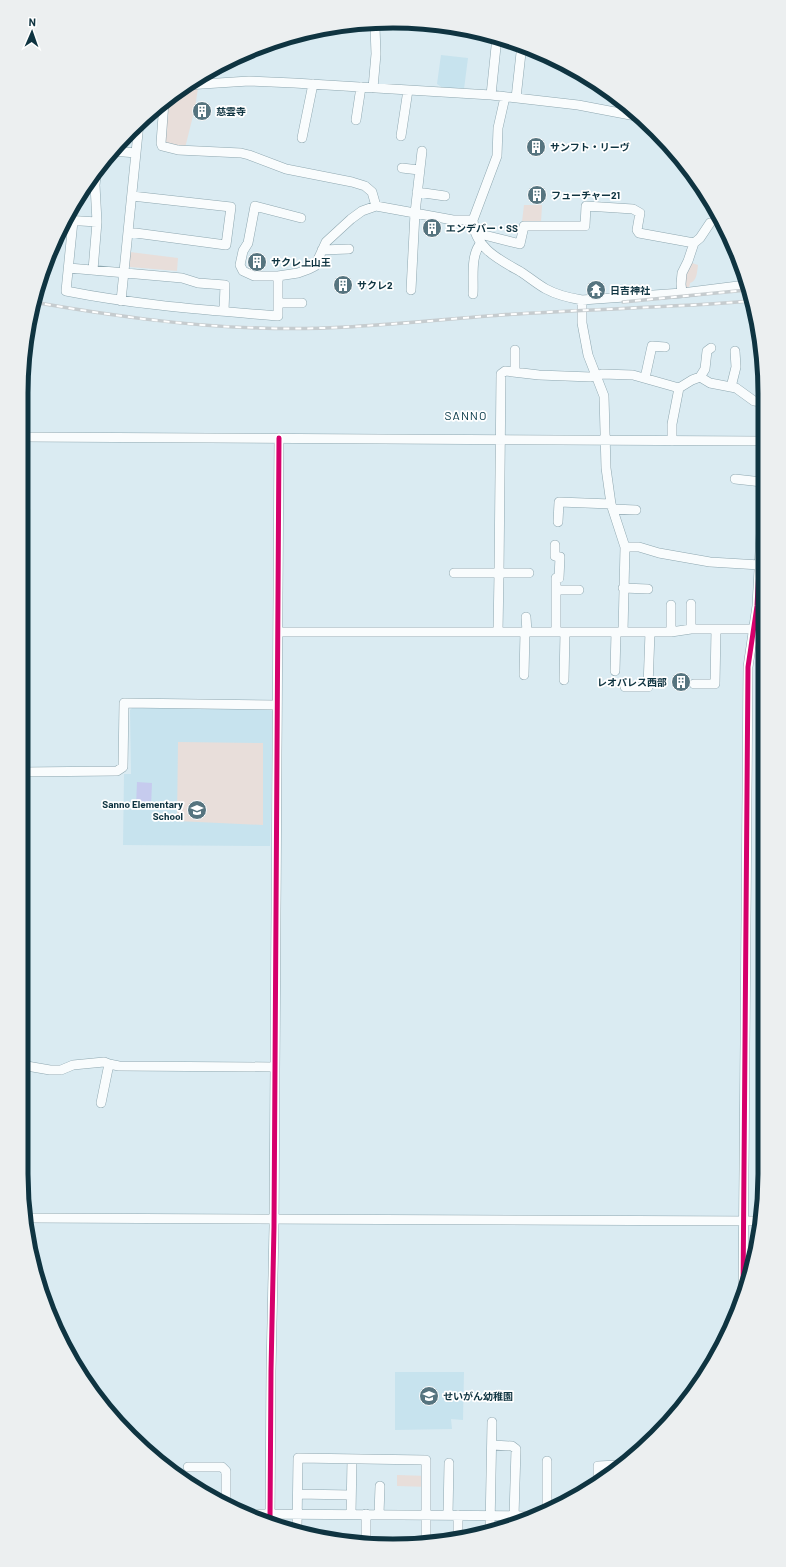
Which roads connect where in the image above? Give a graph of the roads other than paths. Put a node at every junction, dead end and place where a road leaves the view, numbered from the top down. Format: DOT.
graph roads {
  1 [pos="375,29"];
  2 [pos="496,43"];
  3 [pos="521,54"];
  4 [pos="199,84"];
  5 [pos="314,84"];
  6 [pos="361,87"];
  7 [pos="373,88"];
  8 [pos="408,90"];
  9 [pos="490,95"];
  10 [pos="505,97"];
  11 [pos="516,98"];
  12 [pos="163,109"];
  13 [pos="624,110"];
  14 [pos="356,120"];
  15 [pos="138,132"];
  16 [pos="401,136"];
  17 [pos="302,138"];
  18 [pos="422,151"];
  19 [pos="119,152"];
  20 [pos="136,153"];
  21 [pos="402,168"];
  22 [pos="419,170"];
  23 [pos="95,182"];
  24 [pos="417,192"];
  25 [pos="132,196"];
  26 [pos="445,196"];
  27 [pos="376,206"];
  28 [pos="415,213"];
  29 [pos="301,218"];
  30 [pos="72,220"];
  31 [pos="473,220"];
  32 [pos="97,222"];
  33 [pos="710,223"];
  34 [pos="69,226"];
  35 [pos="128,232"];
  36 [pos="476,233"];
  37 [pos="481,243"];
  38 [pos="694,243"];
  39 [pos="349,249"];
  40 [pos="322,250"];
  41 [pos="69,268"];
  42 [pos="93,270"];
  43 [pos="124,273"];
  44 [pos="278,276"];
  45 [pos="742,286"];
  46 [pos="411,290"];
  47 [pos="682,293"];
  48 [pos="473,294"];
  49 [pos="582,300"];
  50 [pos="121,301"];
  51 [pos="278,303"];
  52 [pos="302,303"];
  53 [pos="224,311"];
  54 [pos="665,347"];
  55 [pos="711,348"];
  56 [pos="516,350"];
  57 [pos="735,351"];
  58 [pos="515,372"];
  59 [pos="596,375"];
  60 [pos="700,377"];
  61 [pos="645,378"];
  62 [pos="732,387"];
  63 [pos="679,388"];
  64 [pos="758,402"];
  65 [pos="28,437"];
  66 [pos="279,438"];
  67 [pos="499,439"];
  68 [pos="606,440"];
  69 [pos="672,441"];
  70 [pos="758,441"];
  71 [pos="736,479"];
  72 [pos="758,482"];
  73 [pos="612,507"];
  74 [pos="636,510"];
  75 [pos="558,522"];
  76 [pos="555,545"];
  77 [pos="625,547"];
  78 [pos="758,566"];
  79 [pos="454,573"];
  80 [pos="499,573"];
  81 [pos="529,573"];
  82 [pos="623,588"];
  83 [pos="648,589"];
  84 [pos="556,590"];
  85 [pos="579,590"];
  86 [pos="691,604"];
  87 [pos="671,605"];
  88 [pos="526,616"];
  89 [pos="691,629"];
  90 [pos="716,629"];
  91 [pos="758,629"];
  92 [pos="279,632"];
  93 [pos="498,632"];
  94 [pos="526,632"];
  95 [pos="561,632"];
  96 [pos="619,632"];
  97 [pos="650,632"];
  98 [pos="671,632"];
  99 [pos="615,671"];
  100 [pos="524,675"];
  101 [pos="564,680"];
  102 [pos="694,684"];
  103 [pos="625,687"];
  104 [pos="277,705"];
  105 [pos="28,772"];
  106 [pos="109,1064"];
  107 [pos="28,1066"];
  108 [pos="274,1067"];
  109 [pos="101,1103"];
  110 [pos="31,1218"];
  111 [pos="274,1219"];
  112 [pos="744,1221"];
  113 [pos="755,1221"];
  114 [pos="743,1277"];
  115 [pos="492,1422"];
  116 [pos="492,1445"];
  117 [pos="352,1459"];
  118 [pos="548,1460"];
  119 [pos="449,1464"];
  120 [pos="613,1465"];
  121 [pos="188,1467"];
  122 [pos="598,1476"];
  123 [pos="380,1486"];
  124 [pos="298,1494"];
  125 [pos="351,1495"];
  126 [pos="226,1498"];
  127 [pos="547,1504"];
  128 [pos="297,1514"];
  129 [pos="351,1514"];
  130 [pos="366,1514"];
  131 [pos="379,1514"];
  132 [pos="426,1515"];
  133 [pos="448,1515"];
  134 [pos="458,1515"];
  135 [pos="490,1516"];
  136 [pos="514,1516"];
  137 [pos="520,1516"];
  138 [pos="270,1517"];
  139 [pos="297,1526"];
  140 [pos="490,1526"];
  141 [pos="458,1533"];
  142 [pos="426,1537"];
  143 [pos="366,1538"];
  1 -- 7 [label="street"];
  2 -- 9 [label="street"];
  3 -- 11 [label="street"];
  4 -- 5 [label="street"];
  5 -- 6 [label="street"];
  5 -- 17 [label="street"];
  6 -- 7 [label="street"];
  6 -- 14 [label="street"];
  7 -- 8 [label="street"];
  8 -- 9 [label="street"];
  8 -- 16 [label="street"];
  9 -- 10 [label="street"];
  10 -- 11 [label="street"];
  10 -- 31 [label="street"];
  11 -- 13 [label="street"];
  12 -- 27 [label="street"];
  15 -- 20 [label="street"];
  18 -- 22 [label="street"];
  19 -- 20 [label="street"];
  20 -- 25 [label="street"];
  21 -- 22 [label="street"];
  22 -- 24 [label="street"];
  23 -- 32 [label="street"];
  24 -- 26 [label="street"];
  24 -- 28 [label="street"];
  25 -- 35 [label="street"];
  25 -- 35 [label="street"];
  27 -- 28 [label="street"];
  27 -- 40 [label="street"];
  28 -- 31 [label="street"];
  28 -- 46 [label="street"];
  29 -- 44 [label="street"];
  30 -- 32 [label="street"];
  31 -- 36 [label="street"];
  32 -- 42 [label="street"];
  33 -- 38 [label="street"];
  34 -- 41 [label="street"];
  35 -- 43 [label="street"];
  36 -- 37 [label="street"];
  36 -- 38 [label="street"];
  37 -- 48 [label="street"];
  37 -- 49 [label="street"];
  38 -- 47 [label="street"];
  39 -- 40 [label="street"];
  40 -- 44 [label="street"];
  41 -- 42 [label="street"];
  41 -- 50 [label="street"];
  42 -- 43 [label="street"];
  43 -- 50 [label="street"];
  43 -- 53 [label="street"];
  44 -- 51 [label="street"];
  45 -- 47 [label="street"];
  47 -- 49 [label="street"];
  49 -- 59 [label="street"];
  50 -- 53 [label="street"];
  51 -- 52 [label="street"];
  51 -- 53 [label="street"];
  54 -- 61 [label="street"];
  55 -- 60 [label="street"];
  56 -- 58 [label="street"];
  57 -- 62 [label="street"];
  58 -- 59 [label="street"];
  58 -- 67 [label="street"];
  59 -- 61 [label="street"];
  59 -- 68 [label="street"];
  60 -- 62 [label="street"];
  60 -- 63 [label="street"];
  61 -- 63 [label="street"];
  62 -- 64 [label="street"];
  63 -- 69 [label="street"];
  65 -- 66 [label="street"];
  66 -- 67 [label="street"];
  66 -- 92 [label="street"];
  67 -- 68 [label="street"];
  67 -- 80 [label="street"];
  68 -- 69 [label="street"];
  68 -- 73 [label="street"];
  69 -- 70 [label="street"];
  71 -- 72 [label="street"];
  73 -- 74 [label="street"];
  73 -- 75 [label="street"];
  73 -- 77 [label="street"];
  76 -- 84 [label="street"];
  77 -- 78 [label="street"];
  77 -- 82 [label="street"];
  79 -- 80 [label="street"];
  80 -- 81 [label="street"];
  80 -- 93 [label="street"];
  82 -- 83 [label="street"];
  82 -- 96 [label="street"];
  84 -- 85 [label="street"];
  84 -- 95 [label="street"];
  86 -- 89 [label="street"];
  87 -- 98 [label="street"];
  88 -- 94 [label="street"];
  89 -- 90 [label="street"];
  89 -- 98 [label="street"];
  90 -- 91 [label="street"];
  90 -- 102 [label="street"];
  91 -- 112 [label="street"];
  92 -- 93 [label="street"];
  92 -- 104 [label="street"];
  93 -- 94 [label="street"];
  94 -- 95 [label="street"];
  94 -- 100 [label="street"];
  95 -- 96 [label="street"];
  95 -- 101 [label="street"];
  96 -- 97 [label="street"];
  96 -- 99 [label="street"];
  97 -- 98 [label="street"];
  97 -- 103 [label="street"];
  104 -- 105 [label="street"];
  104 -- 108 [label="street"];
  106 -- 107 [label="street"];
  106 -- 108 [label="street"];
  106 -- 109 [label="street"];
  108 -- 111 [label="street"];
  110 -- 111 [label="street"];
  111 -- 112 [label="street"];
  111 -- 138 [label="street"];
  112 -- 113 [label="street"];
  112 -- 114 [label="street"];
  115 -- 116 [label="street"];
  116 -- 135 [label="street"];
  116 -- 136 [label="street"];
  117 -- 124 [label="street"];
  117 -- 125 [label="street"];
  117 -- 132 [label="street"];
  118 -- 127 [label="street"];
  119 -- 133 [label="street"];
  120 -- 122 [label="street"];
  121 -- 126 [label="street"];
  123 -- 131 [label="street"];
  124 -- 125 [label="street"];
  124 -- 128 [label="street"];
  125 -- 129 [label="street"];
  128 -- 129 [label="street"];
  128 -- 138 [label="street"];
  128 -- 139 [label="street"];
  129 -- 130 [label="street"];
  130 -- 131 [label="street"];
  130 -- 143 [label="street"];
  131 -- 132 [label="street"];
  132 -- 133 [label="street"];
  132 -- 142 [label="street"];
  133 -- 134 [label="street"];
  134 -- 135 [label="street"];
  134 -- 141 [label="street"];
  135 -- 136 [label="street"];
  135 -- 140 [label="street"];
  136 -- 137 [label="street"];
}
